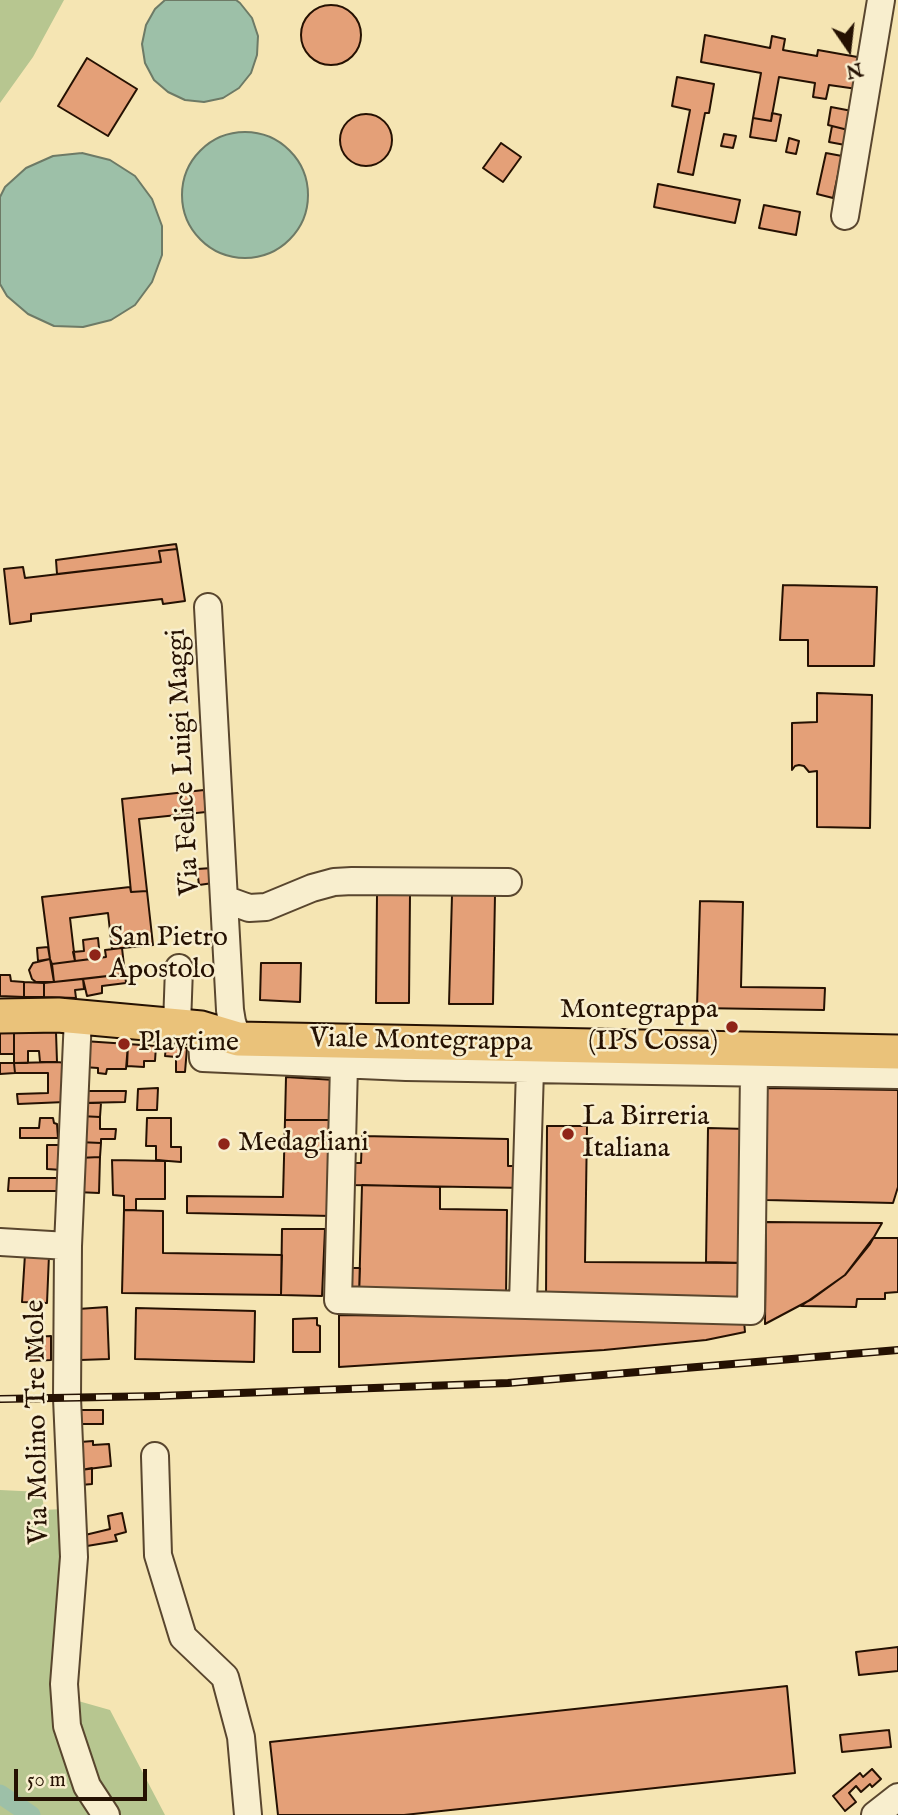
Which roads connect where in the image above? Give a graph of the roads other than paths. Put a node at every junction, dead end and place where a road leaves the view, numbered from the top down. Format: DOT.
graph roads {
  1 [pos="881,0"];
  2 [pos="845,216"];
  3 [pos="208,607"];
  4 [pos="508,881"];
  5 [pos="224,900"];
  6 [pos="179,968"];
  7 [pos="0,1016"];
  8 [pos="78,1017"];
  9 [pos="189,1027"];
  10 [pos="238,1039"];
  11 [pos="898,1052"];
  12 [pos="344,1065"];
  13 [pos="530,1069"];
  14 [pos="754,1072"];
  15 [pos="898,1075"];
  16 [pos="0,1242"];
  17 [pos="68,1246"];
  18 [pos="523,1303"];
  19 [pos="155,1456"];
  20 [pos="898,1797"];
  21 [pos="107,1815"];
  22 [pos="248,1815"];
  23 [pos="875,1815"];
  1 -- 2 [label="street"];
  3 -- 5 [label="street, Via Felice Luigi Maggi"];
  4 -- 5 [label="street"];
  5 -- 10 [label="street, Via Felice Luigi Maggi"];
  6 -- 9 [label="street"];
  7 -- 8 [label="main road, Viale Montegrappa"];
  8 -- 9 [label="main road, Viale Montegrappa"];
  8 -- 17 [label="street, Via Molino Tre Mole"];
  9 -- 10 [label="main road, Viale Montegrappa"];
  9 -- 12 [label="street"];
  10 -- 11 [label="main road, Viale Montegrappa"];
  12 -- 13 [label="street"];
  12 -- 18 [label="street, Viale Montegrappa"];
  13 -- 14 [label="street"];
  13 -- 18 [label="street, Viale Montegrappa"];
  14 -- 15 [label="street"];
  14 -- 18 [label="street, Viale Montegrappa"];
  16 -- 17 [label="street"];
  17 -- 21 [label="street, Via Molino Tre Mole"];
  19 -- 22 [label="street"];
  20 -- 23 [label="street"];
}
